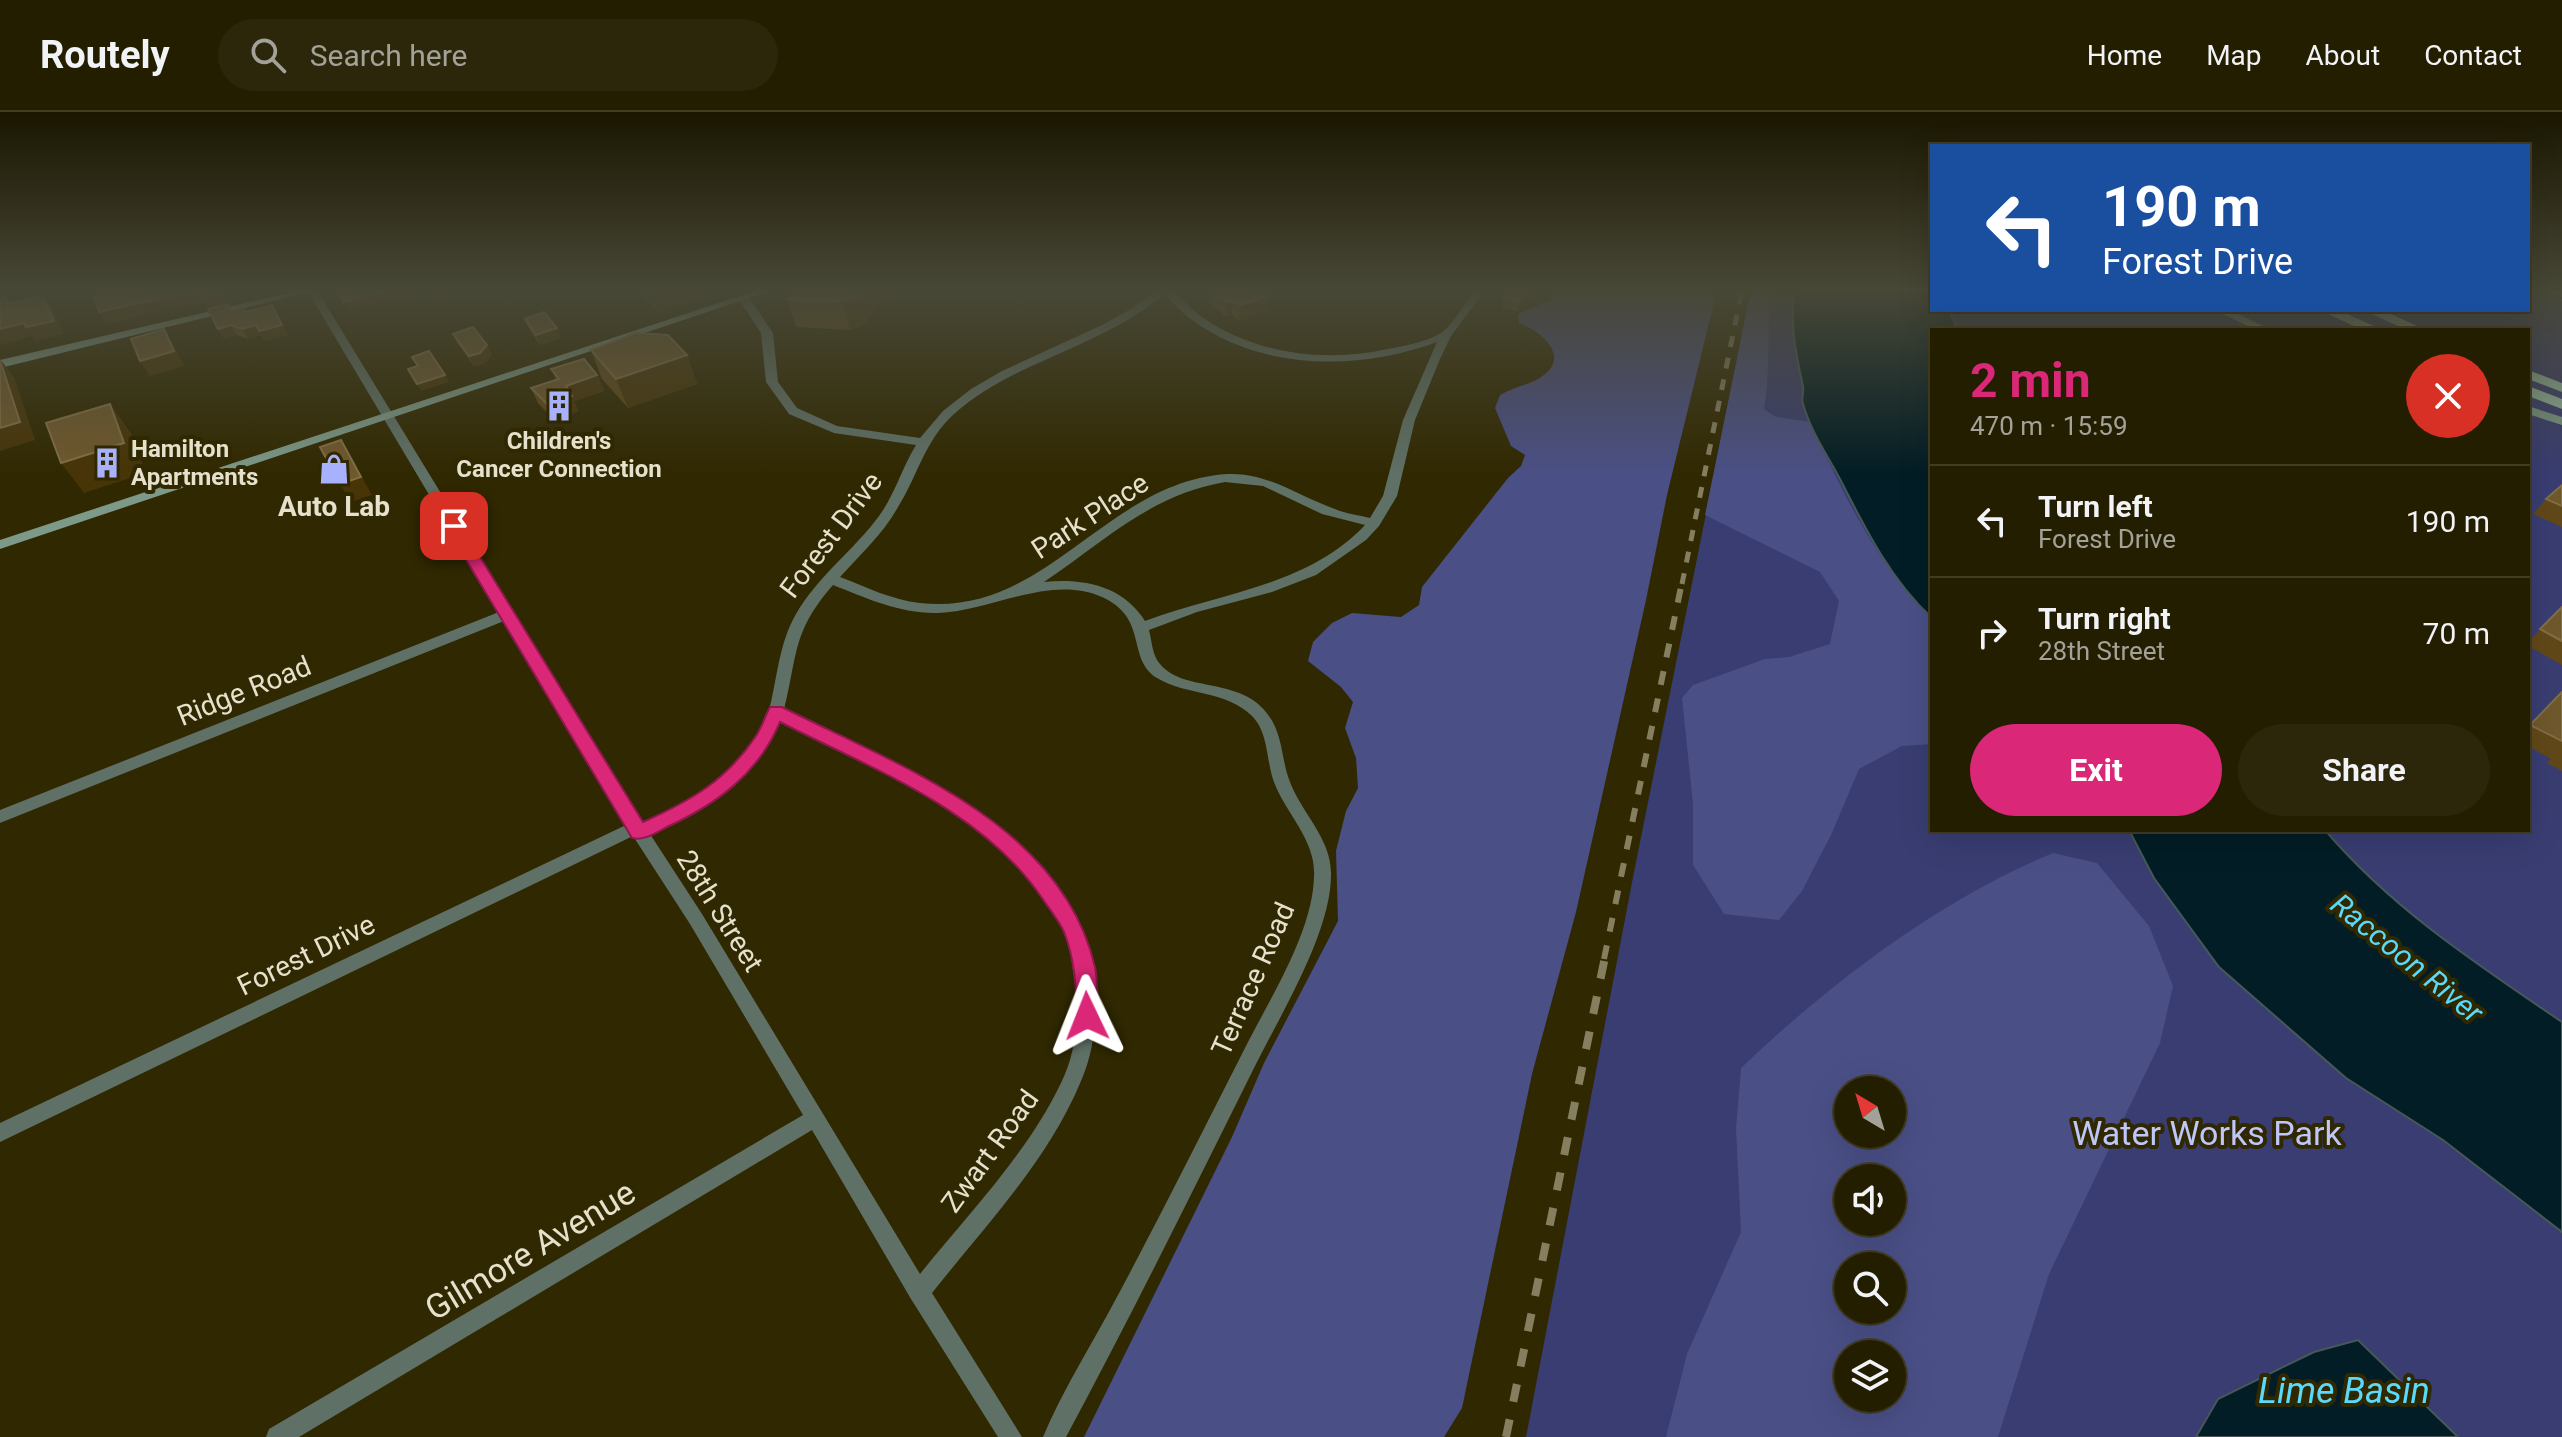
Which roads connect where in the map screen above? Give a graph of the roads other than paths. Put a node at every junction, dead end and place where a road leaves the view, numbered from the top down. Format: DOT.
graph roads {
  1 [pos="51,352"];
  2 [pos="349,352"];
  3 [pos="583,352"];
  4 [pos="769,352"];
  5 [pos="1050,352"];
  6 [pos="1275,352"];
  7 [pos="1387,352"];
  8 [pos="1439,352"];
  9 [pos="0,364"];
  10 [pos="2530,375"];
  11 [pos="2562,388"];
  12 [pos="2530,392"];
  13 [pos="2562,404"];
  14 [pos="2530,411"];
  15 [pos="388,417"];
  16 [pos="2562,421"];
  17 [pos="923,442"];
  18 [pos="1374,523"];
  19 [pos="0,545"];
  20 [pos="831,579"];
  21 [pos="1022,590"];
  22 [pos="507,614"];
  23 [pos="1142,627"];
  24 [pos="776,712"];
  25 [pos="0,817"];
  26 [pos="637,830"];
  27 [pos="815,1118"];
  28 [pos="0,1133"];
  29 [pos="919,1292"];
  30 [pos="277,1437"];
  31 [pos="1011,1437"];
  32 [pos="1054,1437"];
  1 -- 9 [label="main road"];
  2 -- 15 [label="street, 28th Street"];
  3 -- 15 [label="main road"];
  4 -- 17 [label="street"];
  5 -- 17 [label="street, Forest Drive"];
  6 -- 7 [label="street"];
  8 -- 18 [label="street"];
  10 -- 11 [label="main road"];
  12 -- 13 [label="main road"];
  14 -- 16 [label="main road"];
  15 -- 19 [label="main road"];
  15 -- 22 [label="street, 28th Street"];
  17 -- 20 [label="street, Forest Drive"];
  18 -- 21 [label="street, Park Place"];
  18 -- 23 [label="street"];
  20 -- 21 [label="street, Park Place"];
  20 -- 24 [label="street, Forest Drive"];
  21 -- 23 [label="street"];
  22 -- 25 [label="street, Ridge Road"];
  22 -- 26 [label="street, 28th Street"];
  23 -- 32 [label="street, Terrace Road"];
  24 -- 26 [label="street, Forest Drive"];
  24 -- 29 [label="street, Zwart Road"];
  26 -- 27 [label="street, 28th Street"];
  26 -- 28 [label="street, Forest Drive"];
  27 -- 29 [label="street, 28th Street"];
  27 -- 30 [label="street, Gilmore Avenue"];
  29 -- 31 [label="street, 28th Street"];
}
